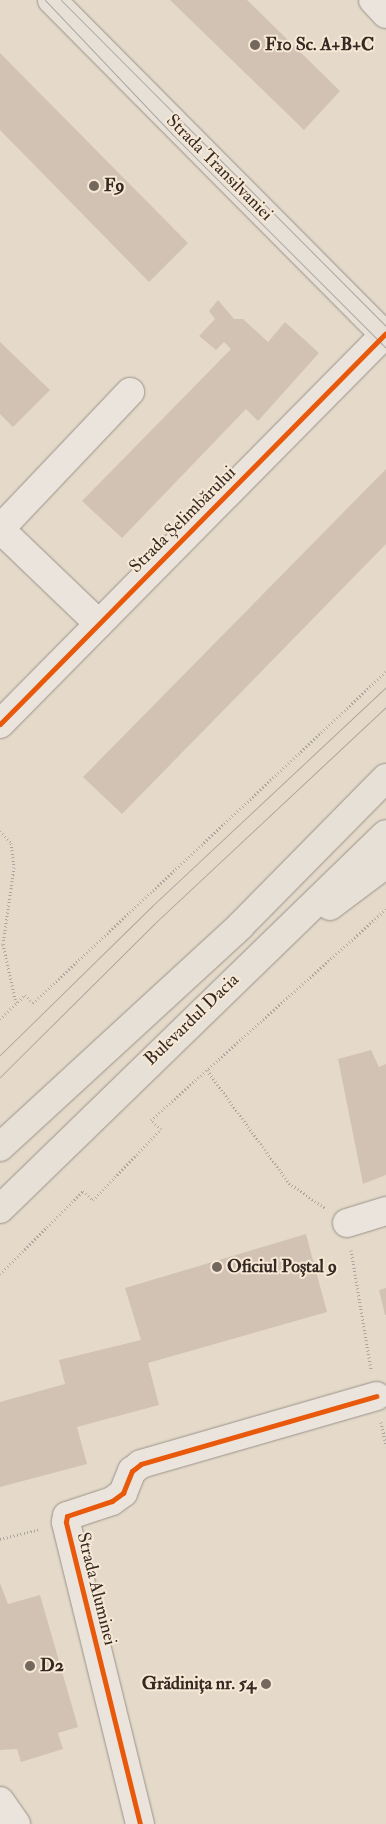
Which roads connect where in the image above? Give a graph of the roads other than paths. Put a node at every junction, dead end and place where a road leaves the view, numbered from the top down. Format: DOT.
graph roads {
  1 [pos="52,0"];
  2 [pos="373,0"];
  3 [pos="386,14"];
  4 [pos="386,334"];
  5 [pos="130,392"];
  6 [pos="0,529"];
  7 [pos="100,624"];
  8 [pos="0,724"];
  9 [pos="386,778"];
  10 [pos="386,834"];
  11 [pos="386,864"];
  12 [pos="241,973"];
  13 [pos="0,1146"];
  14 [pos="0,1209"];
  15 [pos="386,1211"];
  16 [pos="347,1223"];
  17 [pos="376,1396"];
  18 [pos="0,1801"];
  19 [pos="16,1824"];
  20 [pos="140,1824"];
  1 -- 4 [label="main road, Strada Transilvaniei"];
  2 -- 3 [label="street"];
  4 -- 7 [label="street, Strada Șelimbărului"];
  5 -- 6 [label="street"];
  6 -- 7 [label="street"];
  7 -- 8 [label="street, Strada Șelimbărului"];
  9 -- 13 [label="main road, Bulevardul Dacia"];
  10 -- 12 [label="main road, Bulevardul Dacia"];
  11 -- 12 [label="main road"];
  12 -- 14 [label="main road, Bulevardul Dacia"];
  15 -- 16 [label="street"];
  17 -- 20 [label="street, Strada Aluminei"];
  18 -- 19 [label="street"];
}
